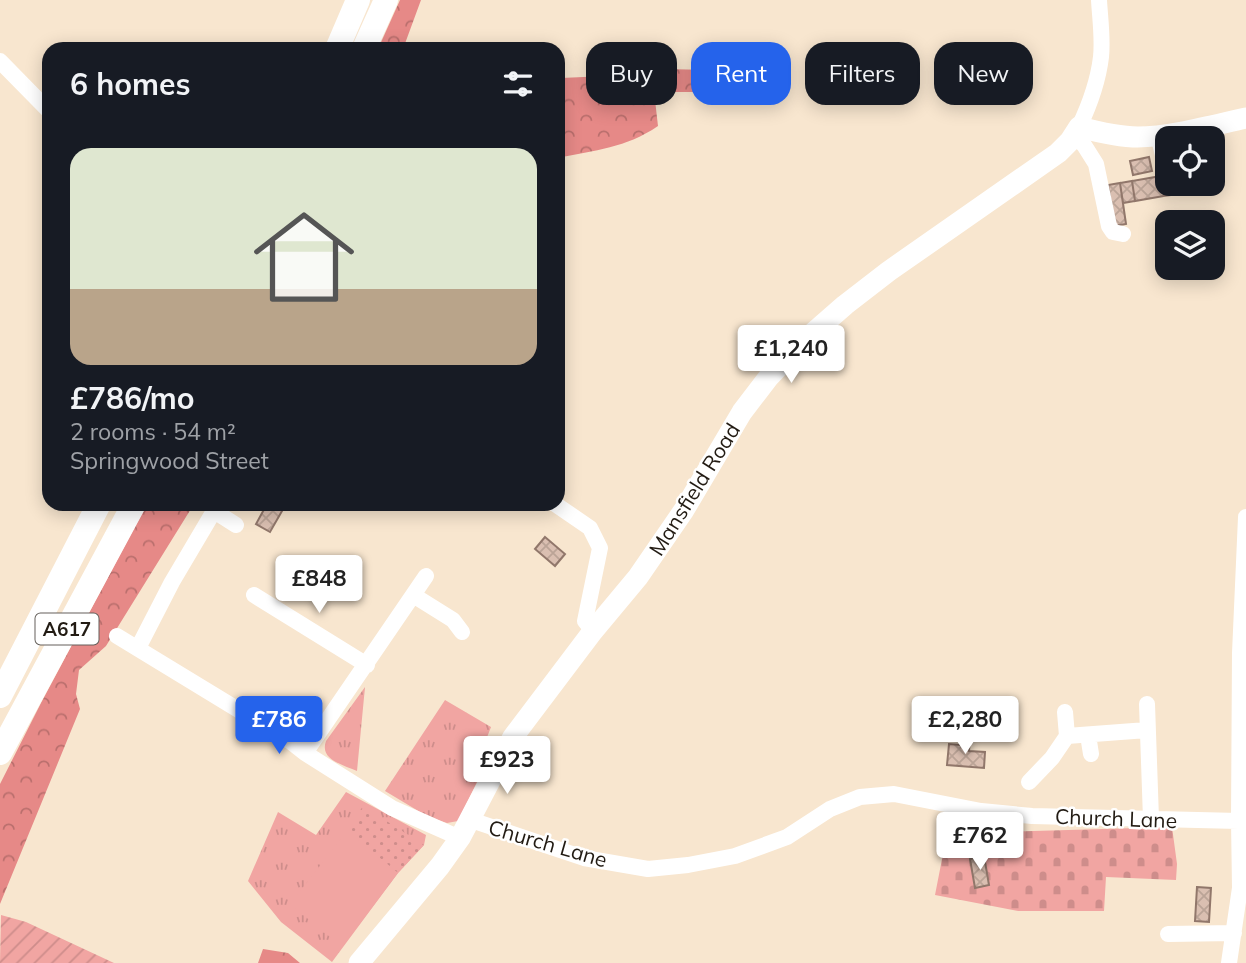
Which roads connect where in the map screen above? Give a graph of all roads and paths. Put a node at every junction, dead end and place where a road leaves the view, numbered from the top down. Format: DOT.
graph roads {
  1 [pos="358,0"];
  2 [pos="386,0"];
  3 [pos="1099,0"];
  4 [pos="340,42"];
  5 [pos="368,42"];
  6 [pos="0,61"];
  7 [pos="42,104"];
  8 [pos="1246,118"];
  9 [pos="1205,126"];
  10 [pos="1077,131"];
  11 [pos="1155,135"];
  12 [pos="1123,233"];
  13 [pos="95,511"];
  14 [pos="130,511"];
  15 [pos="565,511"];
  16 [pos="1246,517"];
  17 [pos="236,525"];
  18 [pos="426,576"];
  19 [pos="254,595"];
  20 [pos="413,595"];
  21 [pos="593,631"];
  22 [pos="462,632"];
  23 [pos="117,636"];
  24 [pos="138,648"];
  25 [pos="367,665"];
  26 [pos="0,696"];
  27 [pos="1147,704"];
  28 [pos="1065,712"];
  29 [pos="1147,730"];
  30 [pos="1088,735"];
  31 [pos="1067,736"];
  32 [pos="0,753"];
  33 [pos="305,753"];
  34 [pos="1091,754"];
  35 [pos="1030,782"];
  36 [pos="1151,820"];
  37 [pos="1239,821"];
  38 [pos="466,829"];
  39 [pos="1234,933"];
  40 [pos="1168,934"];
  41 [pos="367,961"];
  42 [pos="1229,963"];
  1 -- 4 [label="highway"];
  2 -- 5 [label="highway"];
  3 -- 10 [label="street, Mansfield Road"];
  6 -- 7 [label="street"];
  8 -- 9 [label="main road"];
  10 -- 11 [label="main road"];
  10 -- 12 [label="street"];
  10 -- 21 [label="main road, Mansfield Road"];
  13 -- 26 [label="highway, A617"];
  14 -- 32 [label="highway, A617"];
  15 -- 21 [label="street"];
  16 -- 37 [label="street"];
  17 -- 24 [label="street"];
  18 -- 20 [label="street"];
  19 -- 25 [label="street"];
  20 -- 22 [label="street"];
  20 -- 25 [label="street"];
  21 -- 38 [label="main road, Mansfield Road"];
  23 -- 24 [label="street, Church Lane"];
  24 -- 33 [label="street, Church Lane"];
  25 -- 33 [label="street"];
  27 -- 29 [label="street"];
  28 -- 31 [label="street"];
  29 -- 30 [label="street"];
  29 -- 36 [label="street"];
  30 -- 31 [label="street"];
  30 -- 34 [label="street"];
  31 -- 35 [label="street"];
  33 -- 38 [label="street, Church Lane"];
  36 -- 37 [label="street, Church Lane"];
  36 -- 38 [label="street, Church Lane"];
  37 -- 39 [label="street"];
  38 -- 41 [label="main road, Mansfield Road"];
  39 -- 40 [label="street"];
  39 -- 42 [label="street"];
}
